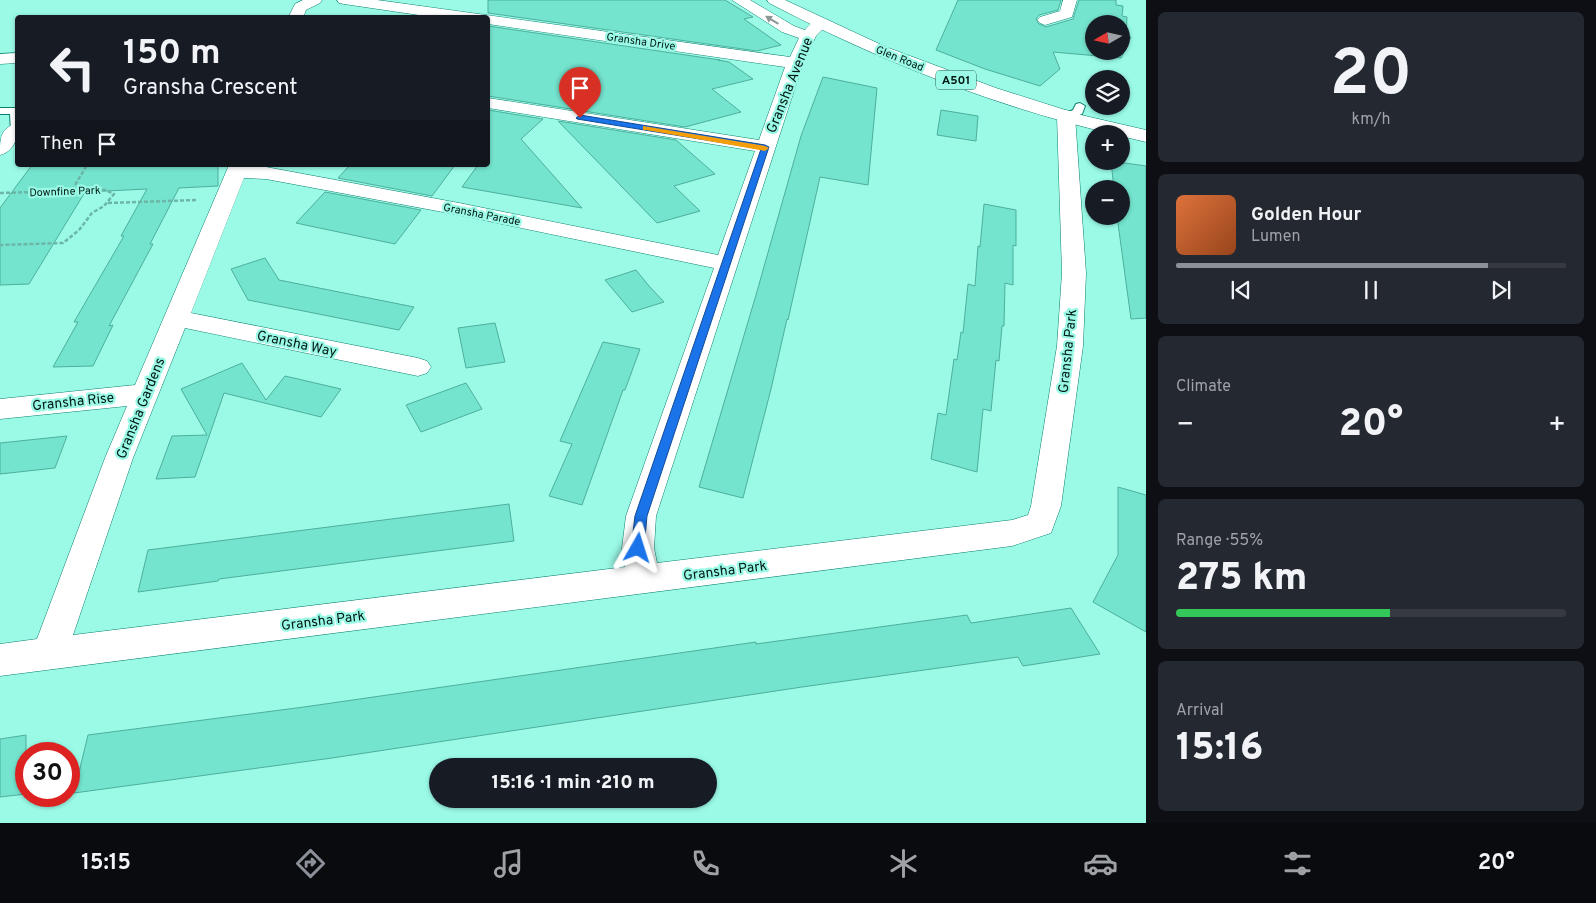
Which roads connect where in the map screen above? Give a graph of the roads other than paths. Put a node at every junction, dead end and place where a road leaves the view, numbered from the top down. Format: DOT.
graph roads {
  1 [pos="315,0"];
  2 [pos="344,0"];
  3 [pos="739,0"];
  4 [pos="774,0"];
  5 [pos="1070,0"];
  6 [pos="472,13"];
  7 [pos="296,15"];
  8 [pos="490,19"];
  9 [pos="1045,20"];
  10 [pos="814,30"];
  11 [pos="15,58"];
  12 [pos="0,59"];
  13 [pos="795,64"];
  14 [pos="490,103"];
  15 [pos="0,111"];
  16 [pos="15,111"];
  17 [pos="1073,111"];
  18 [pos="15,131"];
  19 [pos="1146,136"];
  20 [pos="765,147"];
  21 [pos="0,149"];
  22 [pos="238,168"];
  23 [pos="726,264"];
  24 [pos="177,318"];
  25 [pos="418,368"];
  26 [pos="145,394"];
  27 [pos="0,409"];
  28 [pos="643,580"];
  29 [pos="49,654"];
  30 [pos="0,660"];
  1 -- 7 [label="street"];
  2 -- 6 [label="street"];
  10 -- 3 [label="street, one-way"];
  4 -- 10 [label="street, Glen Road / A501"];
  5 -- 9 [label="street"];
  8 -- 13 [label="street, Gransha Drive"];
  10 -- 13 [label="street, Gransha Avenue"];
  10 -- 17 [label="street, Glen Road / A501"];
  11 -- 12 [label="street"];
  13 -- 20 [label="street, Gransha Avenue"];
  14 -- 20 [label="street"];
  15 -- 16 [label="lane"];
  17 -- 19 [label="street, Glen Road / A501"];
  17 -- 28 [label="street, Gransha Park"];
  18 -- 21 [label="street"];
  20 -- 23 [label="street, Gransha Avenue"];
  22 -- 23 [label="street, Gransha Parade"];
  22 -- 24 [label="street, Gransha Gardens"];
  23 -- 28 [label="street, Gransha Avenue"];
  24 -- 25 [label="street, Gransha Way"];
  24 -- 26 [label="street, Gransha Gardens"];
  26 -- 27 [label="street, Gransha Rise"];
  26 -- 29 [label="street, Gransha Gardens"];
  28 -- 29 [label="street, Gransha Park"];
  29 -- 30 [label="street, Gransha Park"];
}
